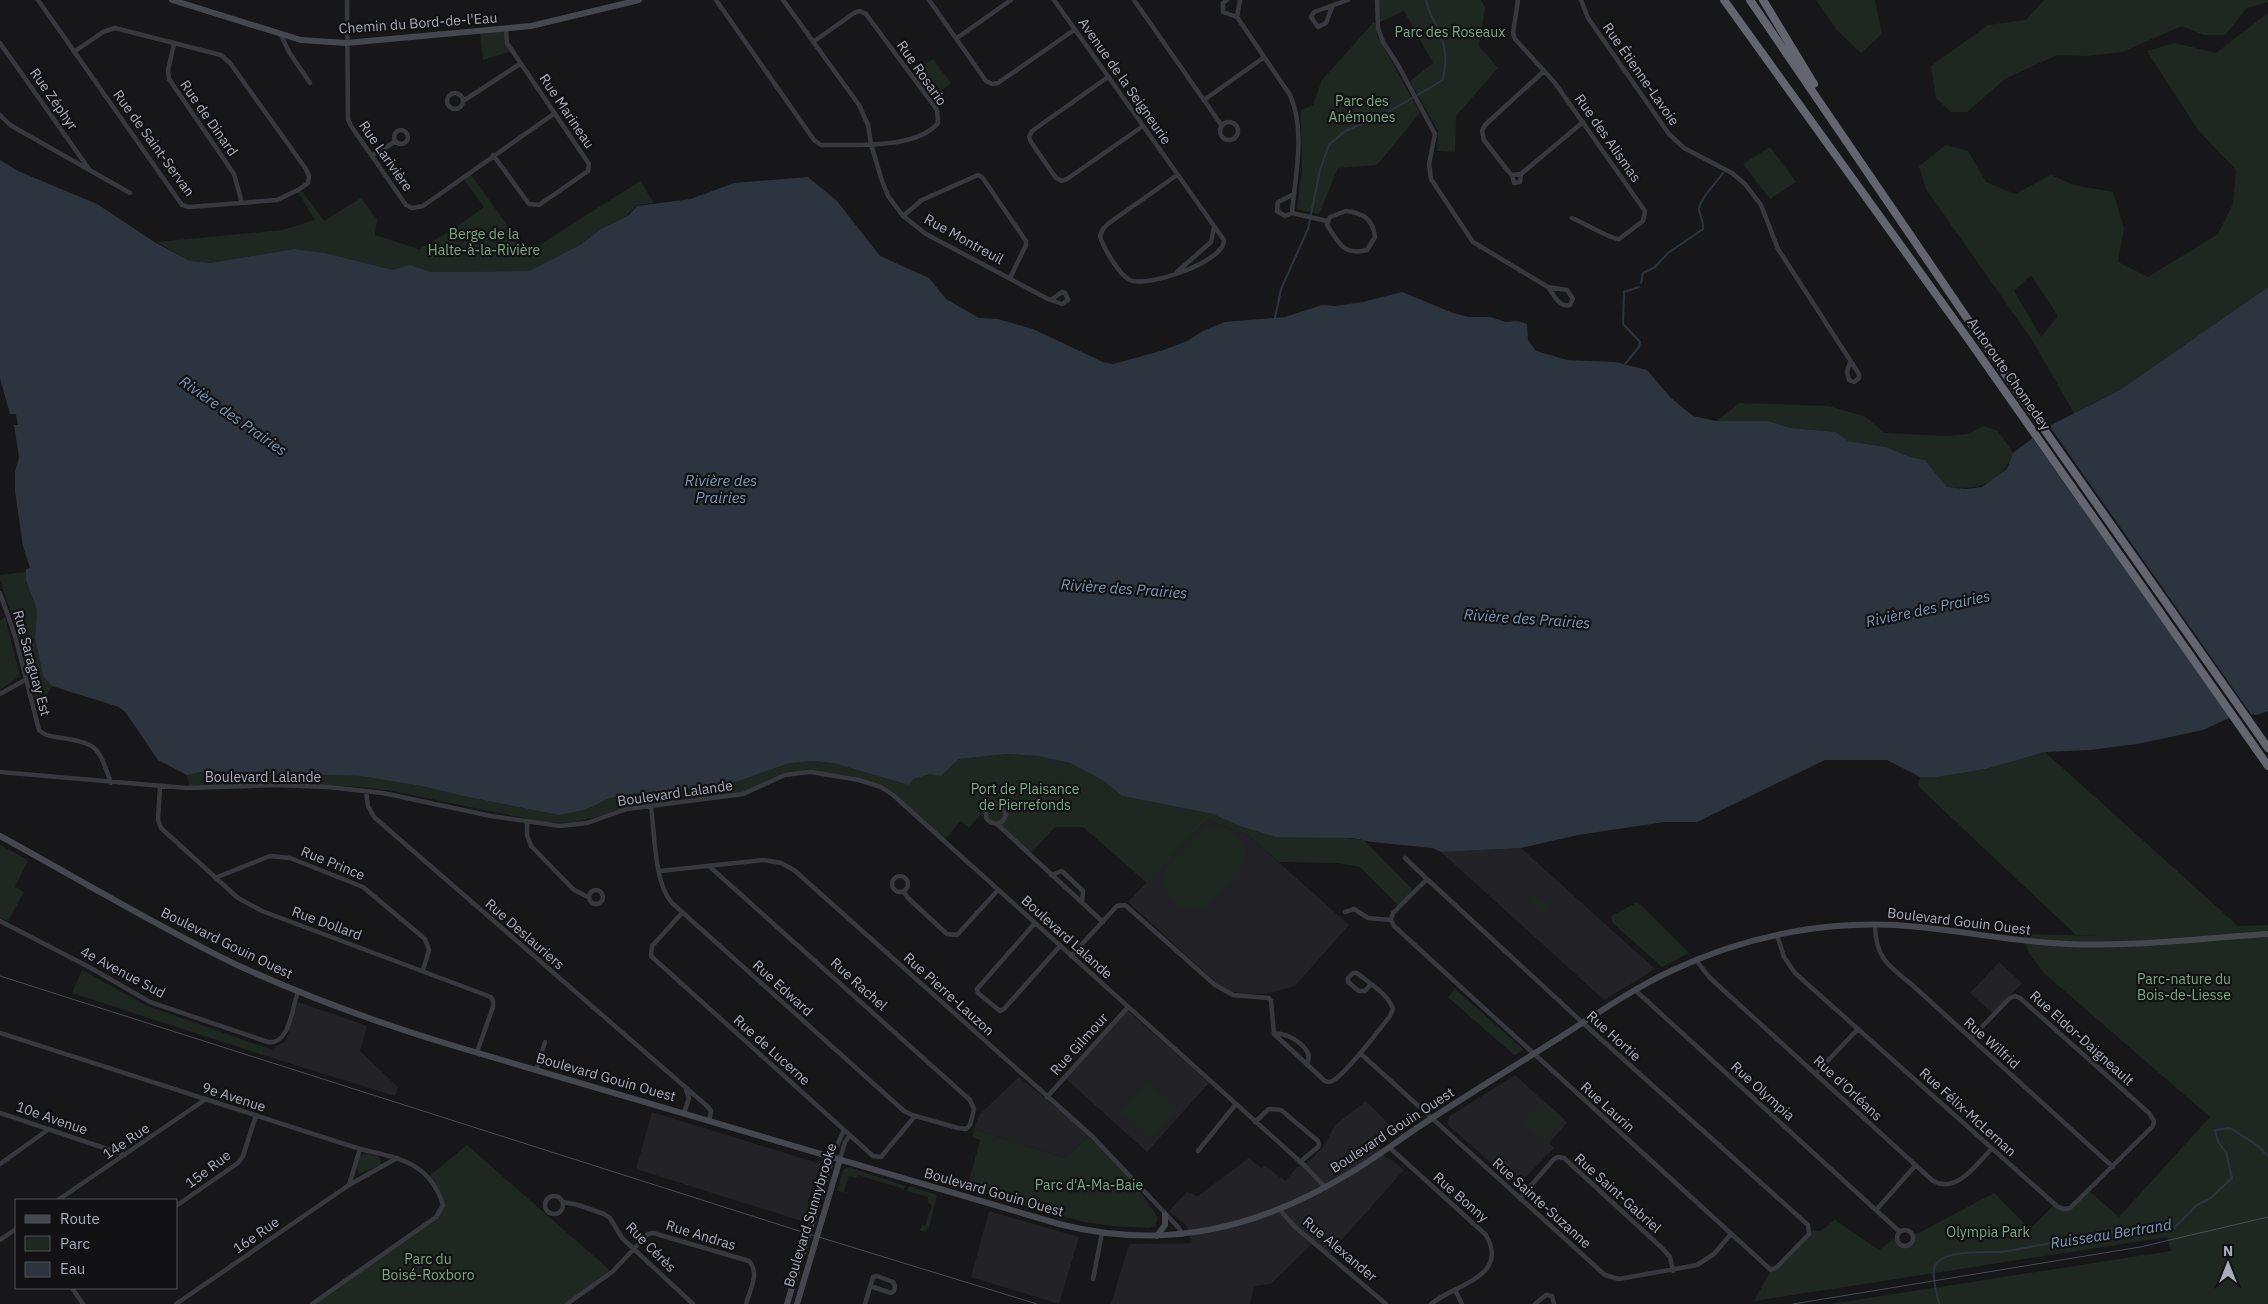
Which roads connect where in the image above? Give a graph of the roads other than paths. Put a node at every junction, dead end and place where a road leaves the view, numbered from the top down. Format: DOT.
graph roads {
  1 [pos="38,0"];
  2 [pos="172,0"];
  3 [pos="347,0"];
  4 [pos="639,0"];
  5 [pos="716,0"];
  6 [pos="782,0"];
  7 [pos="929,0"];
  8 [pos="1011,0"];
  9 [pos="1054,0"];
  10 [pos="1134,0"];
  11 [pos="1227,0"];
  12 [pos="1240,0"];
  13 [pos="1348,0"];
  14 [pos="1377,0"];
  15 [pos="1518,0"];
  16 [pos="1581,0"];
  17 [pos="1724,0"];
  18 [pos="1750,0"];
  19 [pos="1763,0"];
  20 [pos="1332,7"];
  21 [pos="1237,17"];
  22 [pos="506,29"];
  23 [pos="1074,30"];
  24 [pos="280,35"];
  25 [pos="957,38"];
  26 [pos="813,42"];
  27 [pos="0,43"];
  28 [pos="346,43"];
  29 [pos="174,44"];
  30 [pos="74,52"];
  31 [pos="1263,58"];
  32 [pos="520,64"];
  33 [pos="1543,72"];
  34 [pos="1108,77"];
  35 [pos="310,83"];
  36 [pos="1204,100"];
  37 [pos="463,101"];
  38 [pos="555,113"];
  39 [pos="0,115"];
  40 [pos="1583,122"];
  41 [pos="1143,126"];
  42 [pos="1222,126"];
  43 [pos="396,141"];
  44 [pos="871,144"];
  45 [pos="1852,148"];
  46 [pos="493,155"];
  47 [pos="373,156"];
  48 [pos="90,169"];
  49 [pos="1521,174"];
  50 [pos="1177,175"];
  51 [pos="1512,175"];
  52 [pos="130,193"];
  53 [pos="1294,194"];
  54 [pos="242,203"];
  55 [pos="1292,213"];
  56 [pos="903,216"];
  57 [pos="1572,218"];
  58 [pos="1327,221"];
  59 [pos="1214,227"];
  60 [pos="1174,274"];
  61 [pos="1010,278"];
  62 [pos="1548,287"];
  63 [pos="1051,300"];
  64 [pos="1850,362"];
  65 [pos="0,593"];
  66 [pos="25,680"];
  67 [pos="0,694"];
  68 [pos="2268,748"];
  69 [pos="2268,766"];
  70 [pos="0,772"];
  71 [pos="111,783"];
  72 [pos="160,787"];
  73 [pos="366,791"];
  74 [pos="651,807"];
  75 [pos="527,822"];
  76 [pos="997,824"];
  77 [pos="0,836"];
  78 [pos="1405,858"];
  79 [pos="709,866"];
  80 [pos="660,871"];
  81 [pos="1051,875"];
  82 [pos="215,878"];
  83 [pos="1427,879"];
  84 [pos="998,890"];
  85 [pos="904,892"];
  86 [pos="588,897"];
  87 [pos="1082,903"];
  88 [pos="1345,912"];
  89 [pos="682,913"];
  90 [pos="1391,920"];
  91 [pos="0,921"];
  92 [pos="1103,922"];
  93 [pos="1035,923"];
  94 [pos="1875,924"];
  95 [pos="1777,934"];
  96 [pos="2268,934"];
  97 [pos="1060,946"];
  98 [pos="1071,956"];
  99 [pos="1696,960"];
  100 [pos="423,970"];
  101 [pos="1371,984"];
  102 [pos="1635,990"];
  103 [pos="298,992"];
  104 [pos="1128,1007"];
  105 [pos="1583,1023"];
  106 [pos="1858,1029"];
  107 [pos="0,1033"];
  108 [pos="1274,1034"];
  109 [pos="1971,1038"];
  110 [pos="545,1042"];
  111 [pos="476,1052"];
  112 [pos="1360,1053"];
  113 [pos="1534,1054"];
  114 [pos="1307,1065"];
  115 [pos="536,1070"];
  116 [pos="1816,1074"];
  117 [pos="682,1085"];
  118 [pos="1047,1097"];
  119 [pos="206,1100"];
  120 [pos="1236,1104"];
  121 [pos="0,1113"];
  122 [pos="684,1113"];
  123 [pos="256,1115"];
  124 [pos="915,1116"];
  125 [pos="1432,1118"];
  126 [pos="2154,1120"];
  127 [pos="709,1121"];
  128 [pos="1255,1122"];
  129 [pos="968,1128"];
  130 [pos="48,1129"];
  131 [pos="844,1130"];
  132 [pos="850,1135"];
  133 [pos="1389,1147"];
  134 [pos="1992,1148"];
  135 [pos="360,1149"];
  136 [pos="1198,1151"];
  137 [pos="125,1155"];
  138 [pos="832,1157"];
  139 [pos="398,1158"];
  140 [pos="840,1159"];
  141 [pos="1300,1162"];
  142 [pos="0,1164"];
  143 [pos="1915,1166"];
  144 [pos="2113,1167"];
  145 [pos="349,1184"];
  146 [pos="1326,1187"];
  147 [pos="1520,1198"];
  148 [pos="59,1199"];
  149 [pos="563,1202"];
  150 [pos="178,1205"];
  151 [pos="1878,1209"];
  152 [pos="1280,1210"];
  153 [pos="1165,1215"];
  154 [pos="15,1230"];
  155 [pos="1809,1230"];
  156 [pos="1900,1232"];
  157 [pos="1102,1233"];
  158 [pos="1731,1234"];
  159 [pos="1182,1235"];
  160 [pos="1157,1236"];
  161 [pos="0,1240"];
  162 [pos="634,1250"];
  163 [pos="1672,1271"];
  164 [pos="1093,1279"];
  165 [pos="870,1286"];
  166 [pos="73,1289"];
  167 [pos="1455,1290"];
  168 [pos="82,1304"];
  169 [pos="176,1304"];
  170 [pos="312,1304"];
  171 [pos="567,1304"];
  172 [pos="693,1304"];
  173 [pos="746,1304"];
  174 [pos="787,1304"];
  175 [pos="797,1304"];
  176 [pos="865,1304"];
  177 [pos="1386,1304"];
  178 [pos="1432,1304"];
  179 [pos="1462,1304"];
  180 [pos="1535,1304"];
  181 [pos="1554,1304"];
  1 -- 30 [label="street, Rue de Saint-Servan"];
  2 -- 24 [label="main road, Chemin du Bord-de-l'Eau"];
  3 -- 28 [label="street, Rue Larivière"];
  4 -- 22 [label="main road, Chemin du Bord-de-l'Eau"];
  5 -- 44 [label="street, Rue Rosario"];
  6 -- 26 [label="street, Rue Montreuil"];
  7 -- 25 [label="street"];
  8 -- 25 [label="street"];
  9 -- 23 [label="street, Avenue de la Seigneurie"];
  10 -- 36 [label="street"];
  11 -- 21 [label="street"];
  12 -- 21 [label="street"];
  13 -- 20 [label="street"];
  14 -- 62 [label="street"];
  15 -- 33 [label="street, Rue des Alismas"];
  16 -- 64 [label="street, Rue Étienne-Lavoie"];
  17 -- 69 [label="highway, Autoroute Chomedey"];
  18 -- 45 [label="highway, Autoroute Chomedey"];
  19 -- 45 [label="highway"];
  20 -- 20 [label="street"];
  21 -- 31 [label="street"];
  22 -- 28 [label="main road, Chemin du Bord-de-l'Eau"];
  22 -- 32 [label="street, Rue Marineau"];
  23 -- 25 [label="street"];
  23 -- 34 [label="street, Avenue de la Seigneurie"];
  24 -- 28 [label="main road, Chemin du Bord-de-l'Eau"];
  24 -- 35 [label="street"];
  26 -- 44 [label="street, Rue Montreuil"];
  26 -- 44 [label="street, Rue Rosario"];
  27 -- 48 [label="street, Rue Zéphyr"];
  28 -- 47 [label="street, Rue Larivière"];
  29 -- 30 [label="street, Rue de Saint-Servan"];
  29 -- 54 [label="street, Rue de Dinard"];
  29 -- 54 [label="street, Rue de Saint-Servan"];
  30 -- 54 [label="street, Rue de Saint-Servan"];
  31 -- 36 [label="street"];
  31 -- 53 [label="street"];
  32 -- 37 [label="street"];
  32 -- 38 [label="street, Rue Marineau"];
  33 -- 40 [label="street, Rue des Alismas"];
  33 -- 51 [label="street"];
  34 -- 41 [label="street, Avenue de la Seigneurie"];
  34 -- 41 [label="street"];
  36 -- 42 [label="street"];
  38 -- 46 [label="street, Rue Larivière"];
  38 -- 46 [label="street, Rue Marineau"];
  39 -- 48 [label="street"];
  40 -- 49 [label="street"];
  40 -- 57 [label="street, Rue des Alismas"];
  41 -- 50 [label="street, Avenue de la Seigneurie"];
  42 -- 42 [label="street"];
  43 -- 47 [label="street"];
  44 -- 56 [label="street, Rue Montreuil"];
  45 -- 68 [label="highway, Autoroute Chomedey"];
  46 -- 47 [label="street, Rue Larivière"];
  48 -- 52 [label="street"];
  49 -- 51 [label="street"];
  49 -- 51 [label="street"];
  50 -- 59 [label="street, Avenue de la Seigneurie"];
  50 -- 60 [label="street, Avenue de la Seigneurie"];
  53 -- 55 [label="street"];
  53 -- 55 [label="street"];
  55 -- 58 [label="street"];
  56 -- 61 [label="street, Rue Montreuil"];
  56 -- 61 [label="street"];
  58 -- 58 [label="street"];
  59 -- 60 [label="street"];
  59 -- 60 [label="street, Avenue de la Seigneurie"];
  61 -- 63 [label="street, Rue Montreuil"];
  62 -- 62 [label="street"];
  65 -- 66 [label="street, Rue Saraguay Est"];
  66 -- 67 [label="street"];
  66 -- 71 [label="street, Rue Saraguay Est"];
  70 -- 71 [label="street, Boulevard Lalande"];
  71 -- 72 [label="street, Boulevard Lalande"];
  72 -- 73 [label="street, Boulevard Lalande"];
  72 -- 82 [label="street, Rue Dollard"];
  73 -- 75 [label="street, Boulevard Lalande"];
  73 -- 117 [label="street, Rue Deslauriers"];
  74 -- 75 [label="street, Boulevard Lalande"];
  74 -- 80 [label="street, Rue Edward"];
  74 -- 84 [label="street, Boulevard Lalande"];
  75 -- 86 [label="street"];
  76 -- 76 [label="street"];
  76 -- 81 [label="street"];
  77 -- 103 [label="main road, Boulevard Gouin Ouest"];
  78 -- 83 [label="street, Rue Hortie"];
  79 -- 80 [label="street, Rue Pierre-Lauzon"];
  79 -- 118 [label="street, Rue Pierre-Lauzon"];
  79 -- 129 [label="street, Rue Rachel"];
  80 -- 89 [label="street, Rue Edward"];
  81 -- 87 [label="street"];
  81 -- 87 [label="street"];
  82 -- 100 [label="street, Rue Dollard"];
  82 -- 100 [label="street, Rue Prince"];
  83 -- 90 [label="street"];
  83 -- 105 [label="street, Rue Hortie"];
  84 -- 85 [label="street"];
  84 -- 93 [label="street, Boulevard Lalande"];
  87 -- 92 [label="street"];
  88 -- 90 [label="street"];
  89 -- 124 [label="street, Rue Edward"];
  89 -- 131 [label="street, Rue de Lucerne"];
  90 -- 113 [label="street, Rue Laurin"];
  91 -- 103 [label="street, 4e Avenue Sud"];
  92 -- 98 [label="street"];
  92 -- 108 [label="street"];
  93 -- 97 [label="street, Boulevard Lalande"];
  93 -- 97 [label="street"];
  94 -- 95 [label="main road, Boulevard Gouin Ouest"];
  94 -- 96 [label="main road, Boulevard Gouin Ouest"];
  94 -- 109 [label="street, Rue Wilfrid"];
  95 -- 99 [label="main road, Boulevard Gouin Ouest"];
  95 -- 106 [label="street, Rue Félix-McLernan"];
  97 -- 98 [label="street, Boulevard Lalande"];
  98 -- 104 [label="street, Boulevard Lalande"];
  99 -- 102 [label="main road, Boulevard Gouin Ouest"];
  99 -- 116 [label="street, Rue d'Orléans"];
  100 -- 111 [label="street, Rue Dollard"];
  101 -- 101 [label="street"];
  101 -- 112 [label="street"];
  102 -- 105 [label="main road, Boulevard Gouin Ouest"];
  102 -- 151 [label="street, Rue Olympia"];
  103 -- 111 [label="main road, Boulevard Gouin Ouest"];
  104 -- 118 [label="street, Rue Gilmour"];
  104 -- 120 [label="street, Boulevard Lalande"];
  105 -- 113 [label="main road, Boulevard Gouin Ouest"];
  105 -- 155 [label="street, Rue Hortie"];
  106 -- 116 [label="street"];
  106 -- 134 [label="street, Rue Félix-McLernan"];
  107 -- 119 [label="street, 9e Avenue"];
  108 -- 114 [label="street"];
  108 -- 114 [label="street"];
  109 -- 126 [label="street, Rue Eldor-Daigneault"];
  109 -- 144 [label="street, Rue Wilfrid"];
  110 -- 115 [label="street"];
  111 -- 115 [label="main road, Boulevard Gouin Ouest"];
  112 -- 114 [label="street"];
  112 -- 125 [label="street, Rue Sainte-Suzanne"];
  113 -- 125 [label="main road, Boulevard Gouin Ouest"];
  113 -- 158 [label="street, Rue Laurin"];
  115 -- 122 [label="main road, Boulevard Gouin Ouest"];
  116 -- 143 [label="street, Rue d'Orléans"];
  117 -- 122 [label="street"];
  117 -- 127 [label="street, Rue Deslauriers"];
  118 -- 153 [label="street, Rue Pierre-Lauzon"];
  119 -- 123 [label="street, 9e Avenue"];
  119 -- 137 [label="street, 14e Rue"];
  120 -- 128 [label="street, Boulevard Lalande"];
  120 -- 136 [label="street"];
  121 -- 130 [label="street, 10e Avenue"];
  122 -- 127 [label="main road, Boulevard Gouin Ouest"];
  123 -- 135 [label="street, 9e Avenue"];
  123 -- 150 [label="street, 15e Rue"];
  124 -- 129 [label="street, Rue Edward"];
  124 -- 132 [label="street, Rue de Lucerne"];
  125 -- 133 [label="main road, Boulevard Gouin Ouest"];
  125 -- 147 [label="street, Rue Sainte-Suzanne"];
  126 -- 144 [label="street, Rue Félix-McLernan"];
  127 -- 138 [label="main road, Boulevard Gouin Ouest"];
  128 -- 141 [label="street, Boulevard Lalande"];
  128 -- 141 [label="street"];
  130 -- 137 [label="street, 10e Avenue"];
  130 -- 142 [label="street"];
  131 -- 132 [label="street, Rue de Lucerne"];
  131 -- 138 [label="street, Boulevard Sunnybrooke"];
  132 -- 140 [label="street, Boulevard Sunnybrooke"];
  133 -- 146 [label="main road, Boulevard Gouin Ouest"];
  133 -- 167 [label="street, Rue Bonny"];
  134 -- 143 [label="street, Rue d'Orléans"];
  134 -- 144 [label="street, Rue Félix-McLernan"];
  135 -- 139 [label="street, 9e Avenue"];
  135 -- 145 [label="street"];
  137 -- 148 [label="street, 14e Rue"];
  138 -- 140 [label="main road, Boulevard Gouin Ouest"];
  138 -- 174 [label="main road, Boulevard Sunnybrooke"];
  139 -- 145 [label="street, 16e Rue"];
  139 -- 170 [label="street, 9e Avenue"];
  140 -- 157 [label="main road, Boulevard Gouin Ouest"];
  140 -- 175 [label="main road, Boulevard Sunnybrooke"];
  141 -- 146 [label="street, Boulevard Lalande"];
  143 -- 151 [label="street"];
  145 -- 169 [label="street, 16e Rue"];
  146 -- 152 [label="main road, Boulevard Gouin Ouest"];
  147 -- 163 [label="street, Rue Sainte-Suzanne"];
  147 -- 163 [label="street, Rue Saint-Gabriel"];
  149 -- 149 [label="street, Rue Cérès"];
  149 -- 162 [label="street, Rue Cérès"];
  151 -- 156 [label="street, Rue Olympia"];
  152 -- 159 [label="main road, Boulevard Gouin Ouest"];
  152 -- 177 [label="street, Rue Alexander"];
  153 -- 159 [label="street, Rue Pierre-Lauzon"];
  153 -- 160 [label="main road"];
  154 -- 161 [label="street"];
  155 -- 158 [label="street, Rue Laurin"];
  157 -- 160 [label="main road, Boulevard Gouin Ouest"];
  157 -- 164 [label="street"];
  158 -- 163 [label="street, Rue Sainte-Suzanne"];
  159 -- 160 [label="main road, Boulevard Gouin Ouest"];
  162 -- 171 [label="street, Rue Andras"];
  162 -- 172 [label="street, Rue Cérès"];
  162 -- 173 [label="street, Rue Andras"];
  165 -- 165 [label="street"];
  165 -- 176 [label="street"];
  166 -- 168 [label="street"];
  167 -- 178 [label="street, Rue Bonny"];
  167 -- 179 [label="street"];
  180 -- 181 [label="street"];
}
